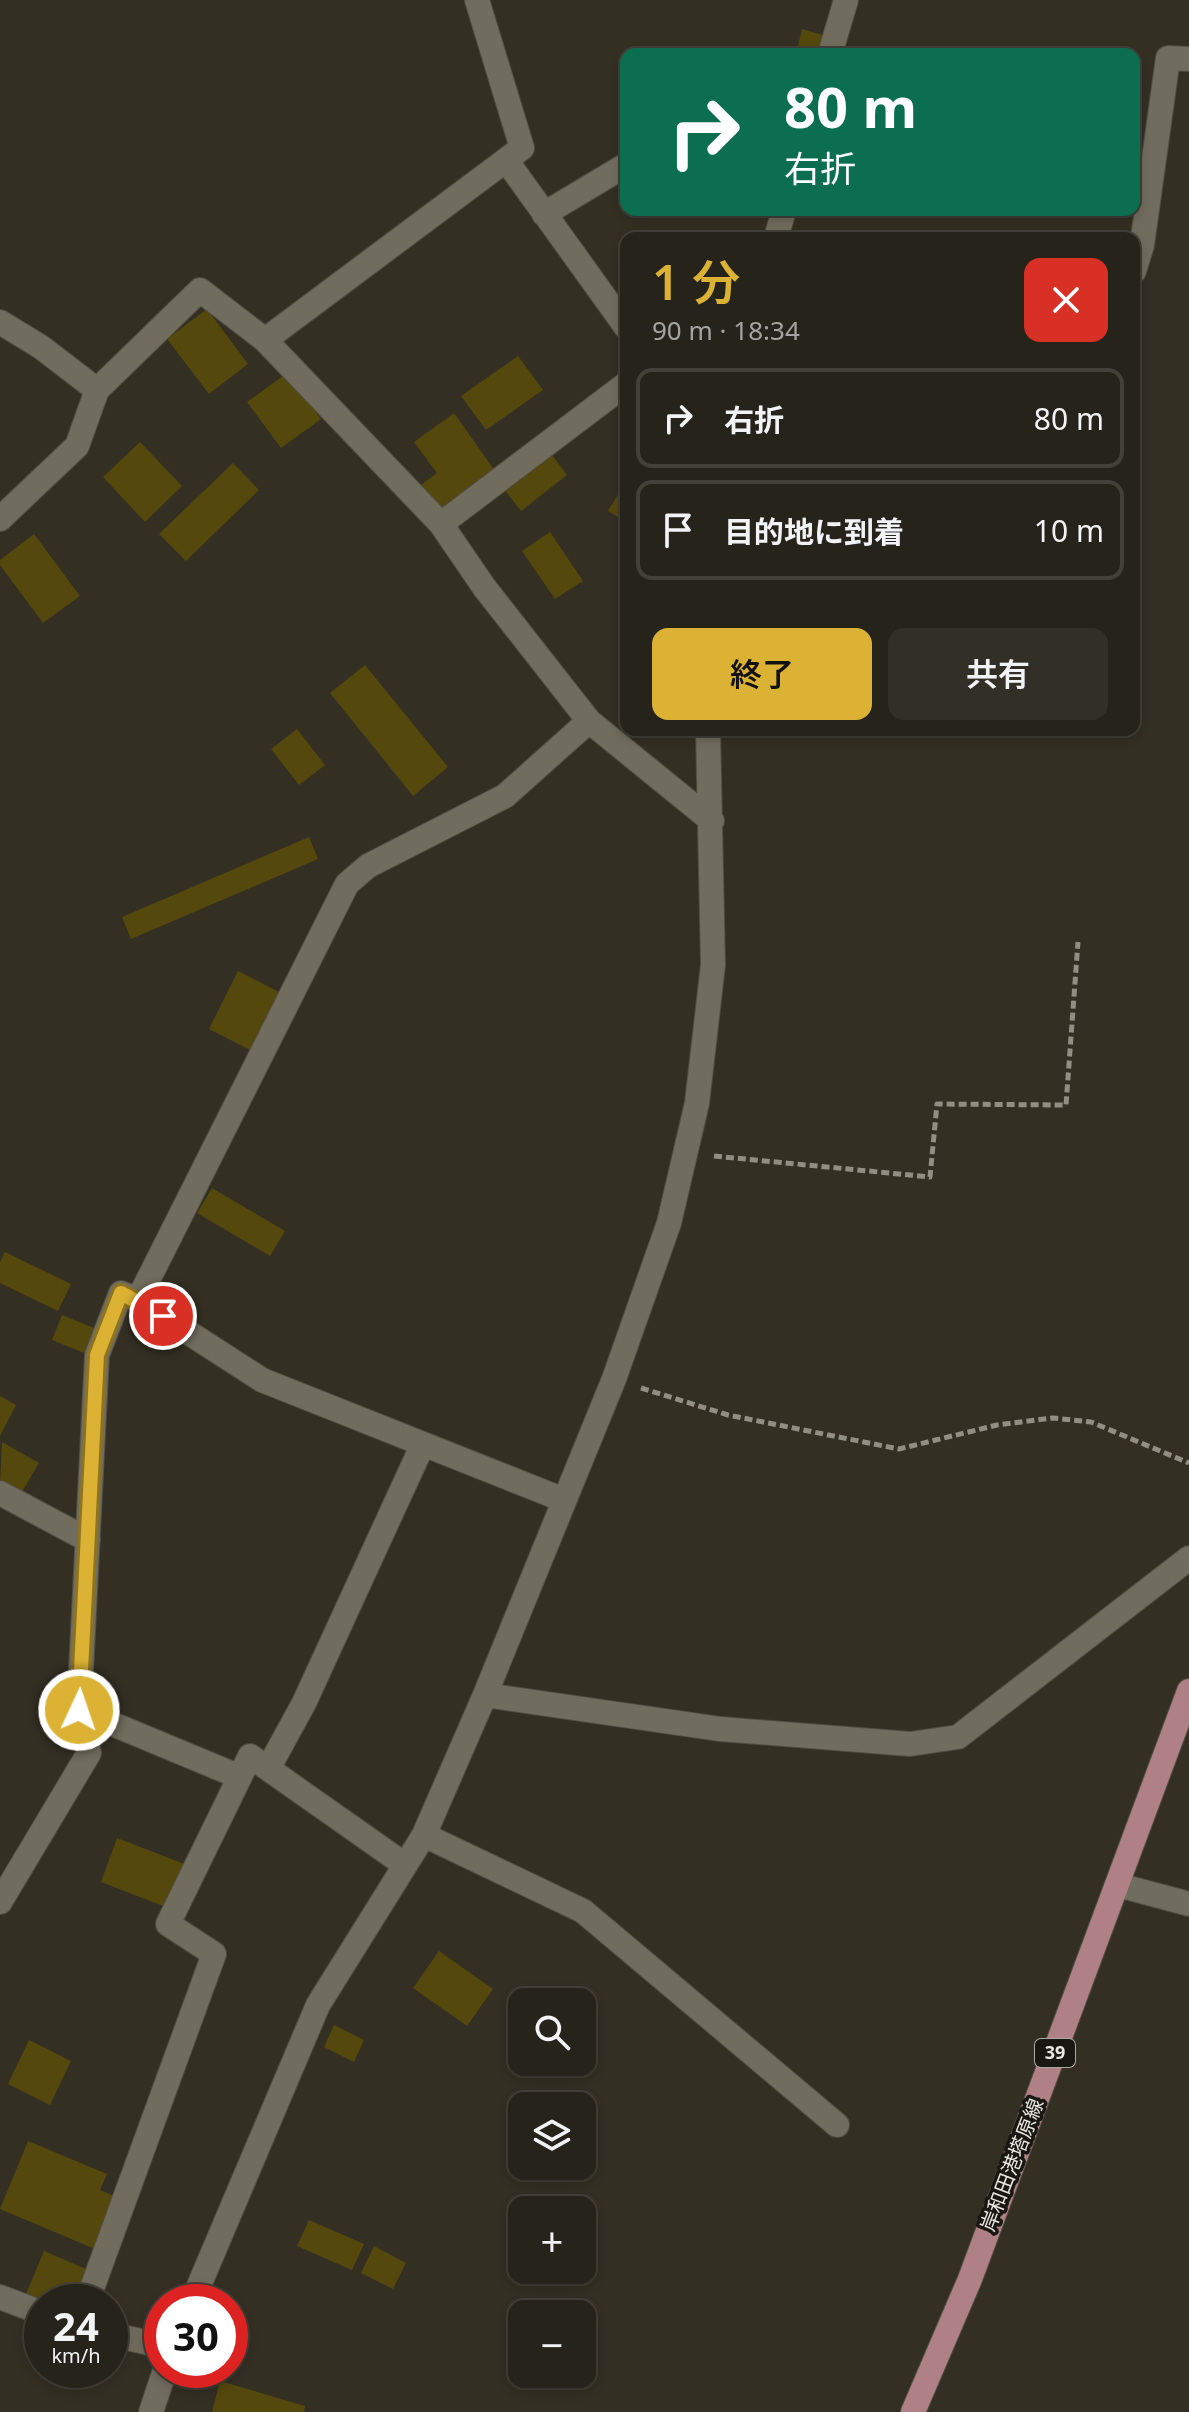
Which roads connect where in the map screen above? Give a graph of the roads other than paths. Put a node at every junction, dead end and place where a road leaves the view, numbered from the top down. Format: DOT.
graph roads {
  1 [pos="477,0"];
  2 [pos="846,0"];
  3 [pos="832,48"];
  4 [pos="1189,59"];
  5 [pos="506,160"];
  6 [pos="620,169"];
  7 [pos="544,214"];
  8 [pos="1140,252"];
  9 [pos="620,319"];
  10 [pos="0,322"];
  11 [pos="265,340"];
  12 [pos="620,389"];
  13 [pos="97,390"];
  14 [pos="0,519"];
  15 [pos="441,524"];
  16 [pos="589,721"];
  17 [pos="708,736"];
  18 [pos="712,821"];
  19 [pos="138,1300"];
  20 [pos="423,1444"];
  21 [pos="0,1493"];
  22 [pos="564,1500"];
  23 [pos="88,1540"];
  24 [pos="1189,1558"];
  25 [pos="1189,1691"];
  26 [pos="485,1695"];
  27 [pos="79,1710"];
  28 [pos="269,1767"];
  29 [pos="240,1777"];
  30 [pos="424,1835"];
  31 [pos="405,1865"];
  32 [pos="1118,1885"];
  33 [pos="0,1902"];
  34 [pos="1189,1904"];
  35 [pos="837,2125"];
  36 [pos="94,2284"];
  37 [pos="200,2284"];
  38 [pos="0,2297"];
  39 [pos="24,2306"];
  40 [pos="159,2388"];
  41 [pos="151,2412"];
  42 [pos="913,2412"];
  1 -- 5 [label="street"];
  2 -- 3 [label="street"];
  4 -- 8 [label="street"];
  5 -- 7 [label="street"];
  5 -- 11 [label="street"];
  6 -- 7 [label="street"];
  7 -- 9 [label="street"];
  10 -- 13 [label="street"];
  11 -- 13 [label="street"];
  11 -- 15 [label="street"];
  12 -- 15 [label="street"];
  13 -- 14 [label="street"];
  15 -- 16 [label="street"];
  16 -- 18 [label="street"];
  16 -- 19 [label="street"];
  17 -- 18 [label="street"];
  18 -- 22 [label="street"];
  19 -- 20 [label="street"];
  19 -- 23 [label="street"];
  20 -- 22 [label="street"];
  20 -- 28 [label="street"];
  21 -- 23 [label="street"];
  22 -- 26 [label="street"];
  23 -- 27 [label="street"];
  24 -- 26 [label="street"];
  25 -- 32 [label="main road, 岸和田港塔原線 / 39"];
  26 -- 30 [label="street"];
  27 -- 29 [label="street"];
  27 -- 33 [label="street"];
  28 -- 29 [label="street"];
  28 -- 31 [label="street"];
  29 -- 36 [label="street"];
  30 -- 31 [label="street"];
  30 -- 35 [label="street"];
  31 -- 37 [label="street"];
  32 -- 34 [label="street"];
  32 -- 42 [label="main road, 岸和田港塔原線 / 39"];
  38 -- 39 [label="street"];
  40 -- 41 [label="street"];
}
